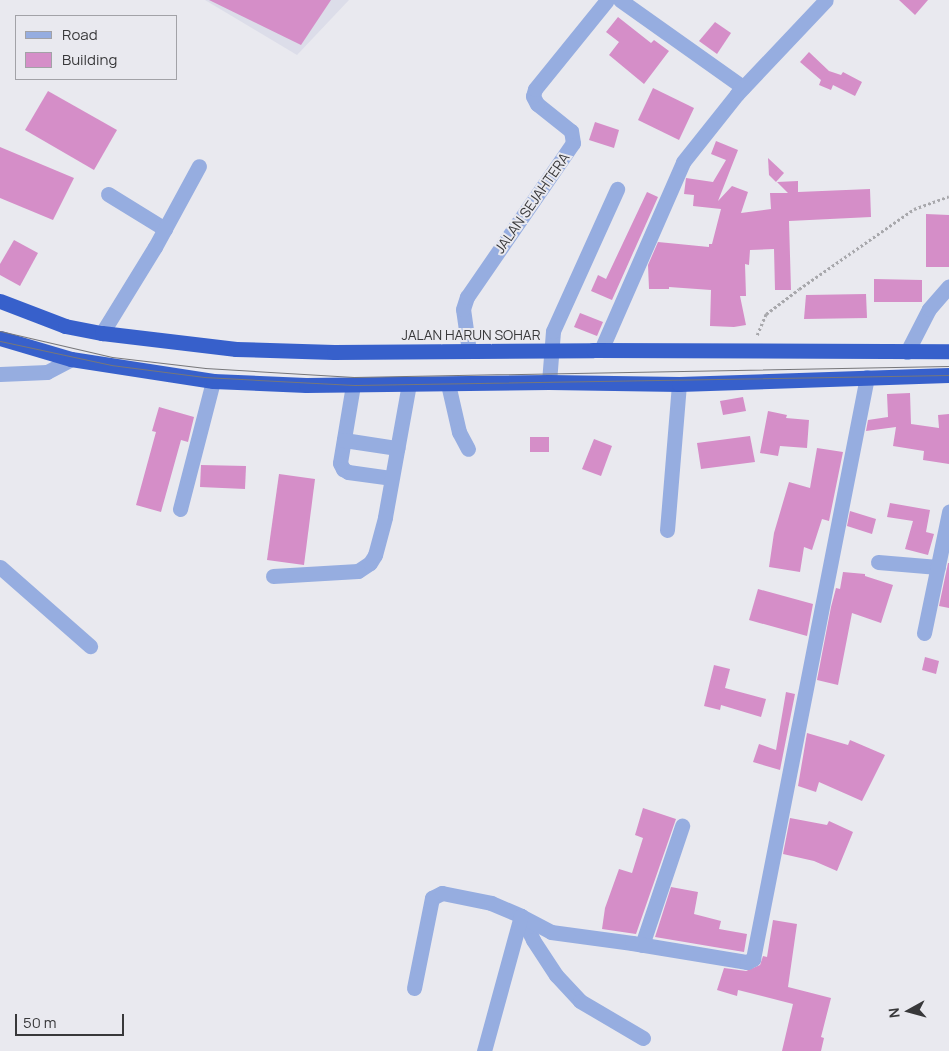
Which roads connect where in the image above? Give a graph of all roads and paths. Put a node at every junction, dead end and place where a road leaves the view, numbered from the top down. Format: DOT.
graph roads {
  1 [pos="607,0"];
  2 [pos="620,0"];
  3 [pos="826,0"];
  4 [pos="743,87"];
  5 [pos="199,166"];
  6 [pos="617,189"];
  7 [pos="108,194"];
  8 [pos="949,196"];
  9 [pos="165,229"];
  10 [pos="949,286"];
  11 [pos="0,300"];
  12 [pos="102,333"];
  13 [pos="0,338"];
  14 [pos="601,350"];
  15 [pos="470,351"];
  16 [pos="551,351"];
  17 [pos="751,351"];
  18 [pos="949,351"];
  19 [pos="907,352"];
  20 [pos="71,359"];
  21 [pos="0,374"];
  22 [pos="949,376"];
  23 [pos="867,377"];
  24 [pos="213,381"];
  25 [pos="549,382"];
  26 [pos="409,384"];
  27 [pos="448,384"];
  28 [pos="679,384"];
  29 [pos="353,385"];
  30 [pos="344,440"];
  31 [pos="397,448"];
  32 [pos="468,449"];
  33 [pos="391,478"];
  34 [pos="180,509"];
  35 [pos="949,512"];
  36 [pos="667,530"];
  37 [pos="878,562"];
  38 [pos="0,567"];
  39 [pos="938,567"];
  40 [pos="273,576"];
  41 [pos="924,633"];
  42 [pos="90,646"];
  43 [pos="682,826"];
  44 [pos="521,916"];
  45 [pos="642,945"];
  46 [pos="414,988"];
  47 [pos="643,1038"];
  48 [pos="484,1051"];
  1 -- 15 [label="street, JALAN SEJAHTERA"];
  2 -- 4 [label="street"];
  3 -- 4 [label="street"];
  4 -- 14 [label="street"];
  5 -- 9 [label="street"];
  6 -- 16 [label="street"];
  7 -- 9 [label="street"];
  8 -- 17 [label="path"];
  9 -- 12 [label="street"];
  10 -- 19 [label="street"];
  11 -- 12 [label="highway, JALAN HARUN SOHAR"];
  12 -- 15 [label="highway, JALAN HARUN SOHAR"];
  13 -- 20 [label="highway"];
  14 -- 16 [label="highway, JALAN HARUN SOHAR"];
  14 -- 17 [label="highway, JALAN HARUN SOHAR"];
  15 -- 16 [label="highway, JALAN HARUN SOHAR"];
  16 -- 25 [label="street"];
  17 -- 19 [label="highway, JALAN HARUN SOHAR"];
  18 -- 19 [label="highway, JALAN HARUN SOHAR"];
  20 -- 21 [label="street"];
  20 -- 24 [label="highway"];
  22 -- 23 [label="highway"];
  23 -- 28 [label="highway"];
  23 -- 45 [label="street"];
  24 -- 29 [label="highway"];
  24 -- 34 [label="street"];
  25 -- 27 [label="highway"];
  25 -- 28 [label="highway"];
  26 -- 27 [label="highway"];
  26 -- 29 [label="highway"];
  26 -- 31 [label="street"];
  27 -- 32 [label="street"];
  28 -- 36 [label="street"];
  29 -- 30 [label="street"];
  30 -- 31 [label="street"];
  30 -- 33 [label="street"];
  31 -- 33 [label="street"];
  33 -- 40 [label="street"];
  35 -- 39 [label="street"];
  37 -- 39 [label="street"];
  38 -- 42 [label="street"];
  39 -- 41 [label="street"];
  43 -- 45 [label="street"];
  44 -- 45 [label="street"];
  44 -- 46 [label="street"];
  44 -- 47 [label="street"];
  44 -- 48 [label="street"];
}
